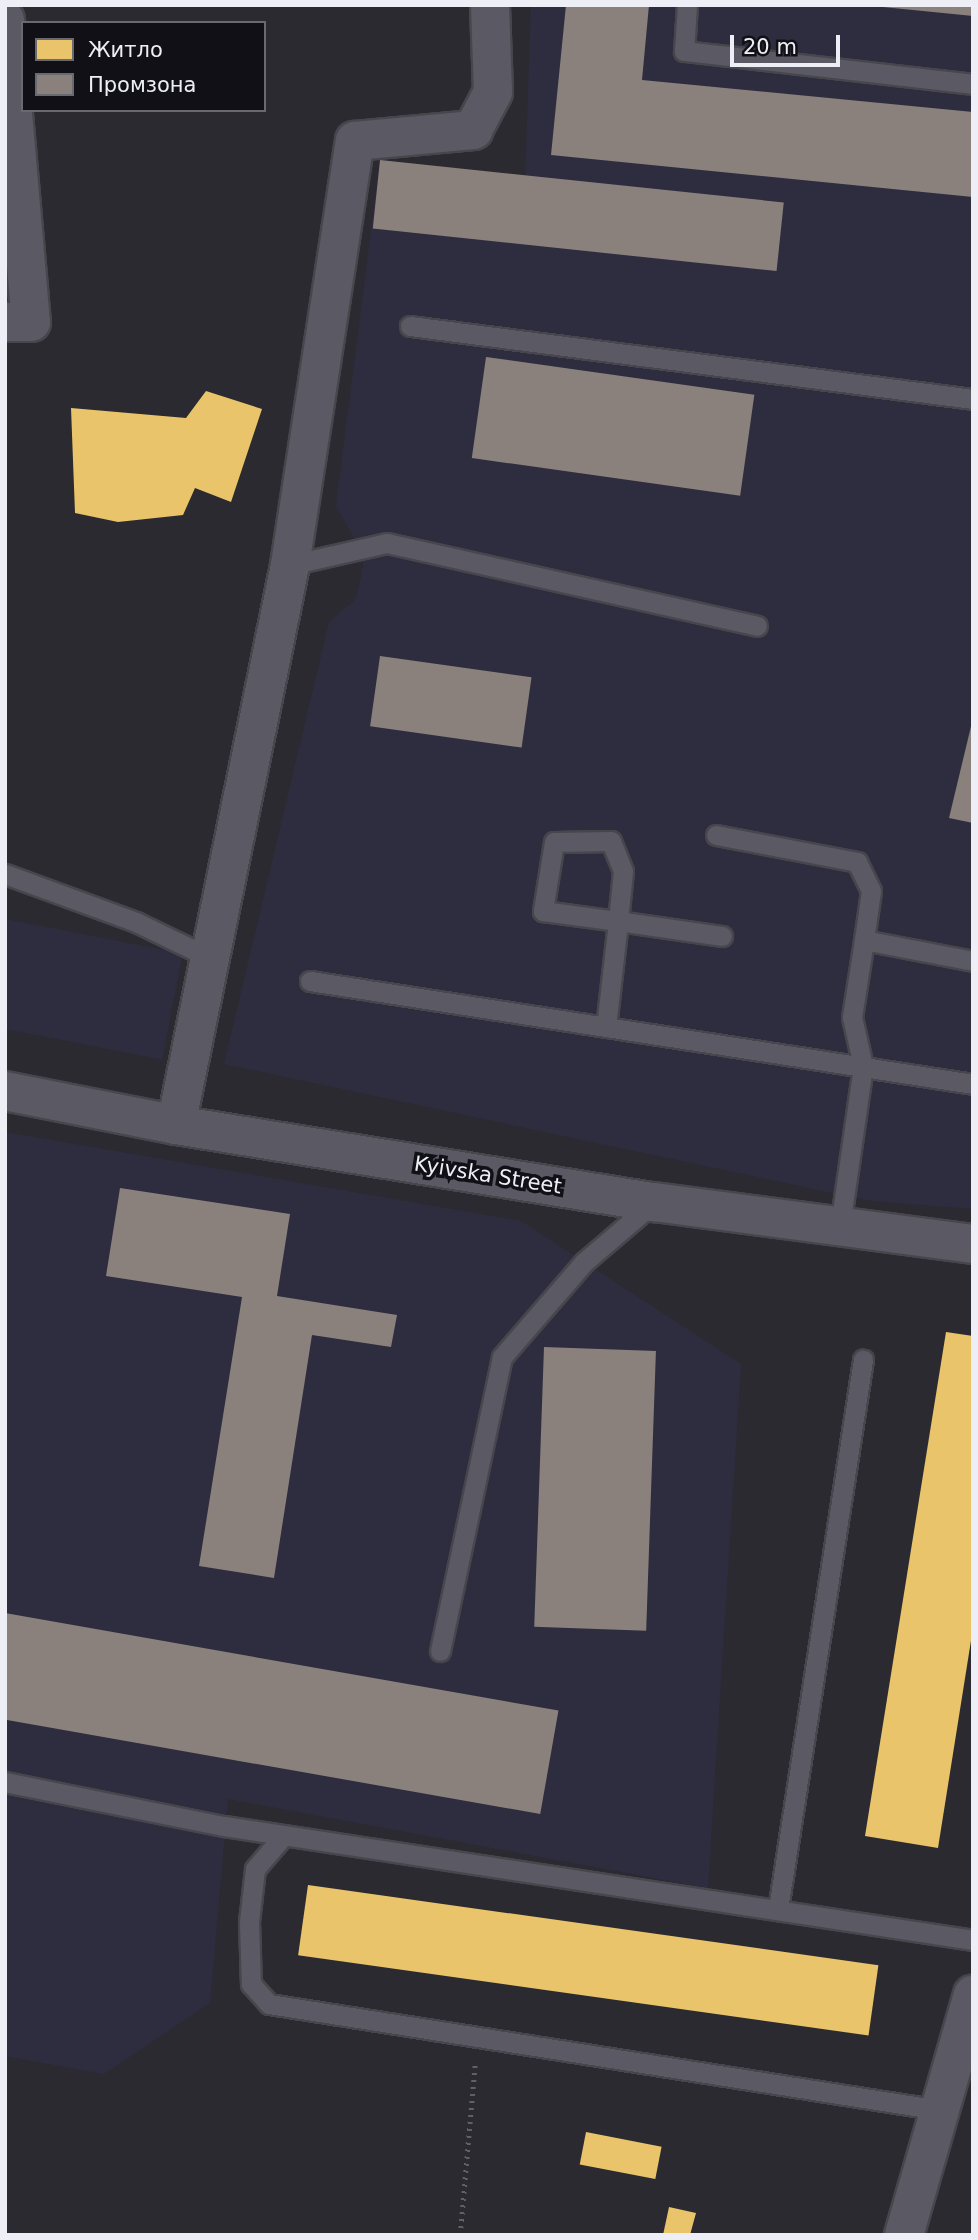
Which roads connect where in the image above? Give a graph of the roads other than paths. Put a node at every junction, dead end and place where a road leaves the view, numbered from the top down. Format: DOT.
graph roads {
  1 [pos="490,5"];
  2 [pos="687,5"];
  3 [pos="5,20"];
  4 [pos="973,84"];
  5 [pos="18,322"];
  6 [pos="410,326"];
  7 [pos="973,399"];
  8 [pos="290,565"];
  9 [pos="757,626"];
  10 [pos="716,835"];
  11 [pos="5,874"];
  12 [pos="618,921"];
  13 [pos="722,936"];
  14 [pos="864,940"];
  15 [pos="210,958"];
  16 [pos="973,961"];
  17 [pos="310,981"];
  18 [pos="606,1027"];
  19 [pos="863,1066"];
  20 [pos="973,1084"];
  21 [pos="5,1091"];
  22 [pos="177,1125"];
  23 [pos="654,1202"];
  24 [pos="840,1226"];
  25 [pos="973,1244"];
  26 [pos="863,1360"];
  27 [pos="440,1651"];
  28 [pos="5,1782"];
  29 [pos="284,1835"];
  30 [pos="778,1909"];
  31 [pos="973,1940"];
  32 [pos="973,1995"];
  33 [pos="940,2110"];
  34 [pos="904,2235"];
  1 -- 8 [label="street"];
  2 -- 4 [label="lane"];
  3 -- 5 [label="street"];
  6 -- 7 [label="lane"];
  8 -- 9 [label="lane"];
  8 -- 15 [label="street"];
  10 -- 14 [label="lane"];
  11 -- 15 [label="lane"];
  12 -- 12 [label="lane"];
  12 -- 13 [label="lane"];
  12 -- 18 [label="lane"];
  14 -- 16 [label="lane"];
  14 -- 19 [label="lane"];
  15 -- 22 [label="street"];
  17 -- 18 [label="lane"];
  18 -- 19 [label="lane"];
  19 -- 20 [label="lane"];
  19 -- 24 [label="lane"];
  21 -- 22 [label="street, Kyivska Street"];
  22 -- 23 [label="street, Kyivska Street"];
  23 -- 24 [label="street, Kyivska Street"];
  23 -- 27 [label="lane"];
  24 -- 25 [label="street, Kyivska Street"];
  26 -- 30 [label="lane"];
  28 -- 29 [label="lane"];
  29 -- 30 [label="lane"];
  29 -- 33 [label="lane"];
  30 -- 31 [label="lane"];
  32 -- 33 [label="street"];
  33 -- 34 [label="street"];
}
